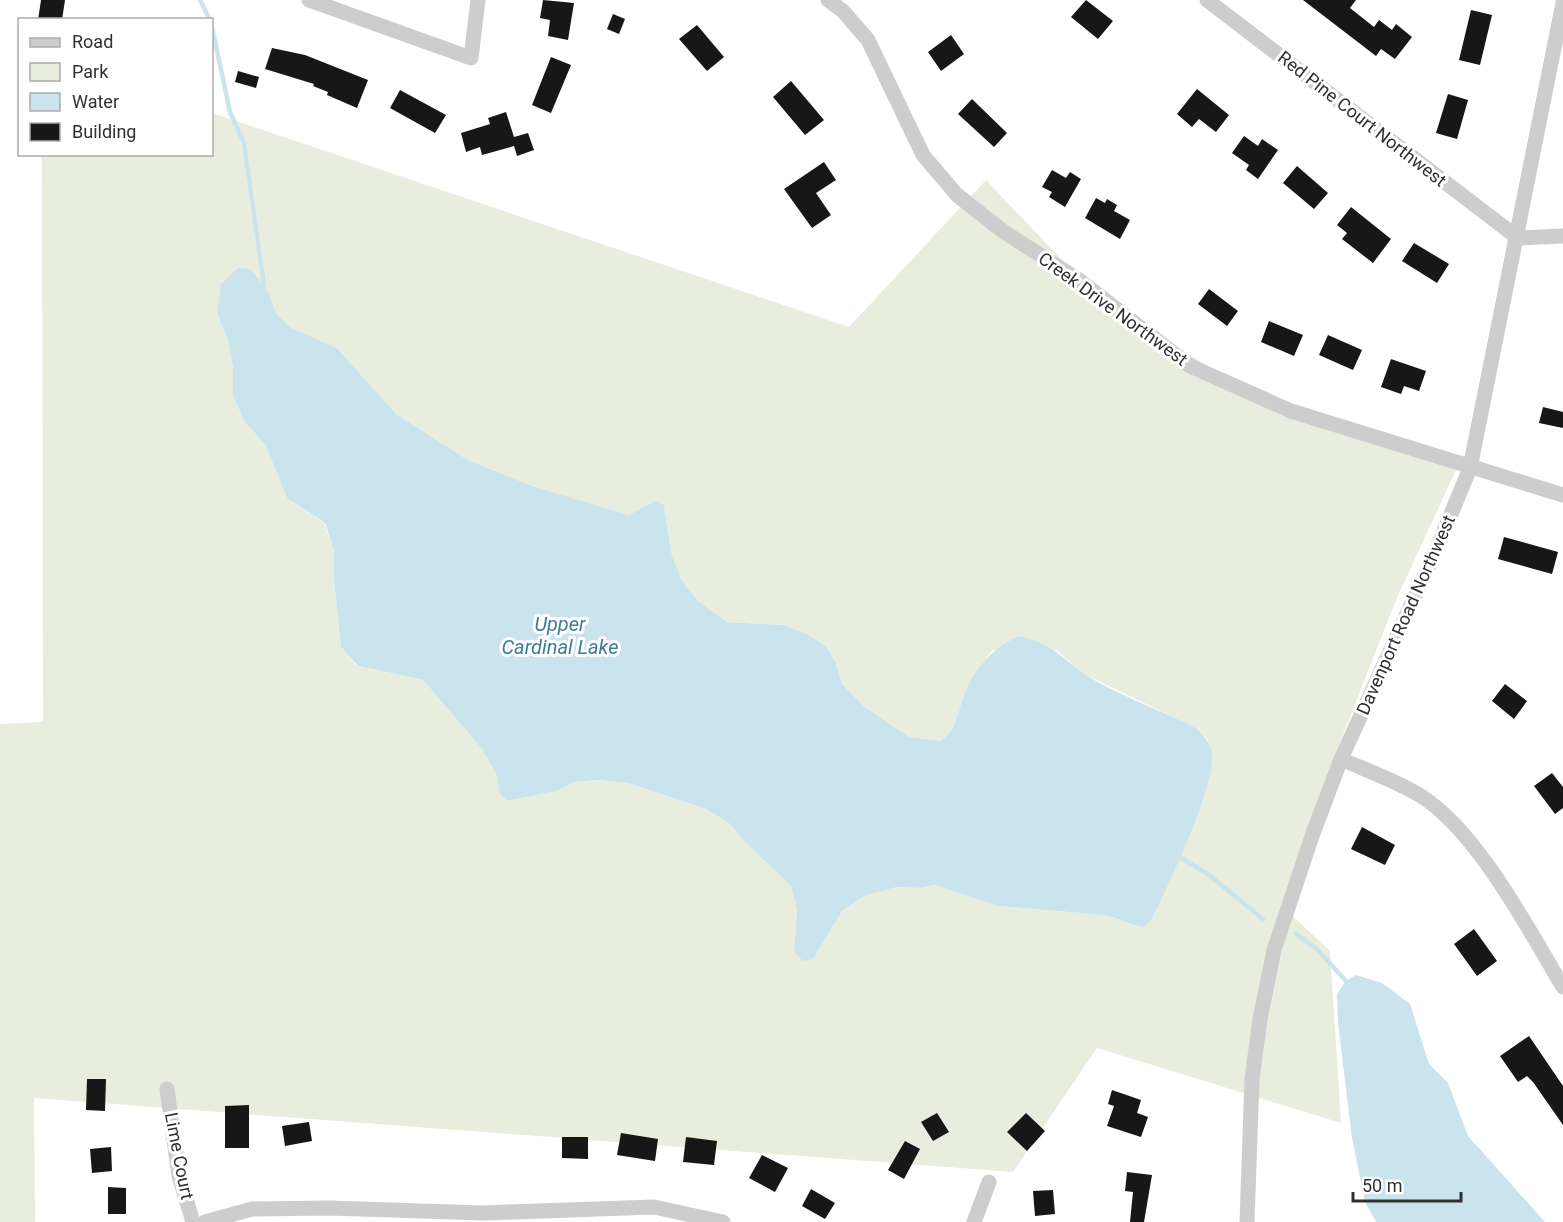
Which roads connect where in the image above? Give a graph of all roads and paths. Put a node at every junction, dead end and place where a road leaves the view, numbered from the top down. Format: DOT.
graph roads {
  1 [pos="309,0"];
  2 [pos="478,0"];
  3 [pos="828,0"];
  4 [pos="1207,0"];
  5 [pos="1563,3"];
  6 [pos="1563,236"];
  7 [pos="1518,238"];
  8 [pos="1470,468"];
  9 [pos="1563,495"];
  10 [pos="1341,759"];
  11 [pos="1563,987"];
  12 [pos="167,1089"];
  13 [pos="989,1182"];
  14 [pos="193,1222"];
  15 [pos="205,1222"];
  16 [pos="723,1222"];
  17 [pos="974,1222"];
  18 [pos="1247,1222"];
  1 -- 2 [label="street"];
  3 -- 8 [label="street, Creek Drive Northwest"];
  4 -- 7 [label="street, Red Pine Court Northwest"];
  5 -- 7 [label="street, Davenport Road Northwest"];
  6 -- 7 [label="street"];
  7 -- 8 [label="street, Davenport Road Northwest"];
  8 -- 9 [label="street, Creek Drive Northwest"];
  8 -- 10 [label="street, Davenport Road Northwest"];
  10 -- 11 [label="street"];
  10 -- 18 [label="street, Davenport Road Northwest"];
  12 -- 14 [label="street, Lime Court"];
  13 -- 17 [label="street"];
  15 -- 16 [label="street"];
}
